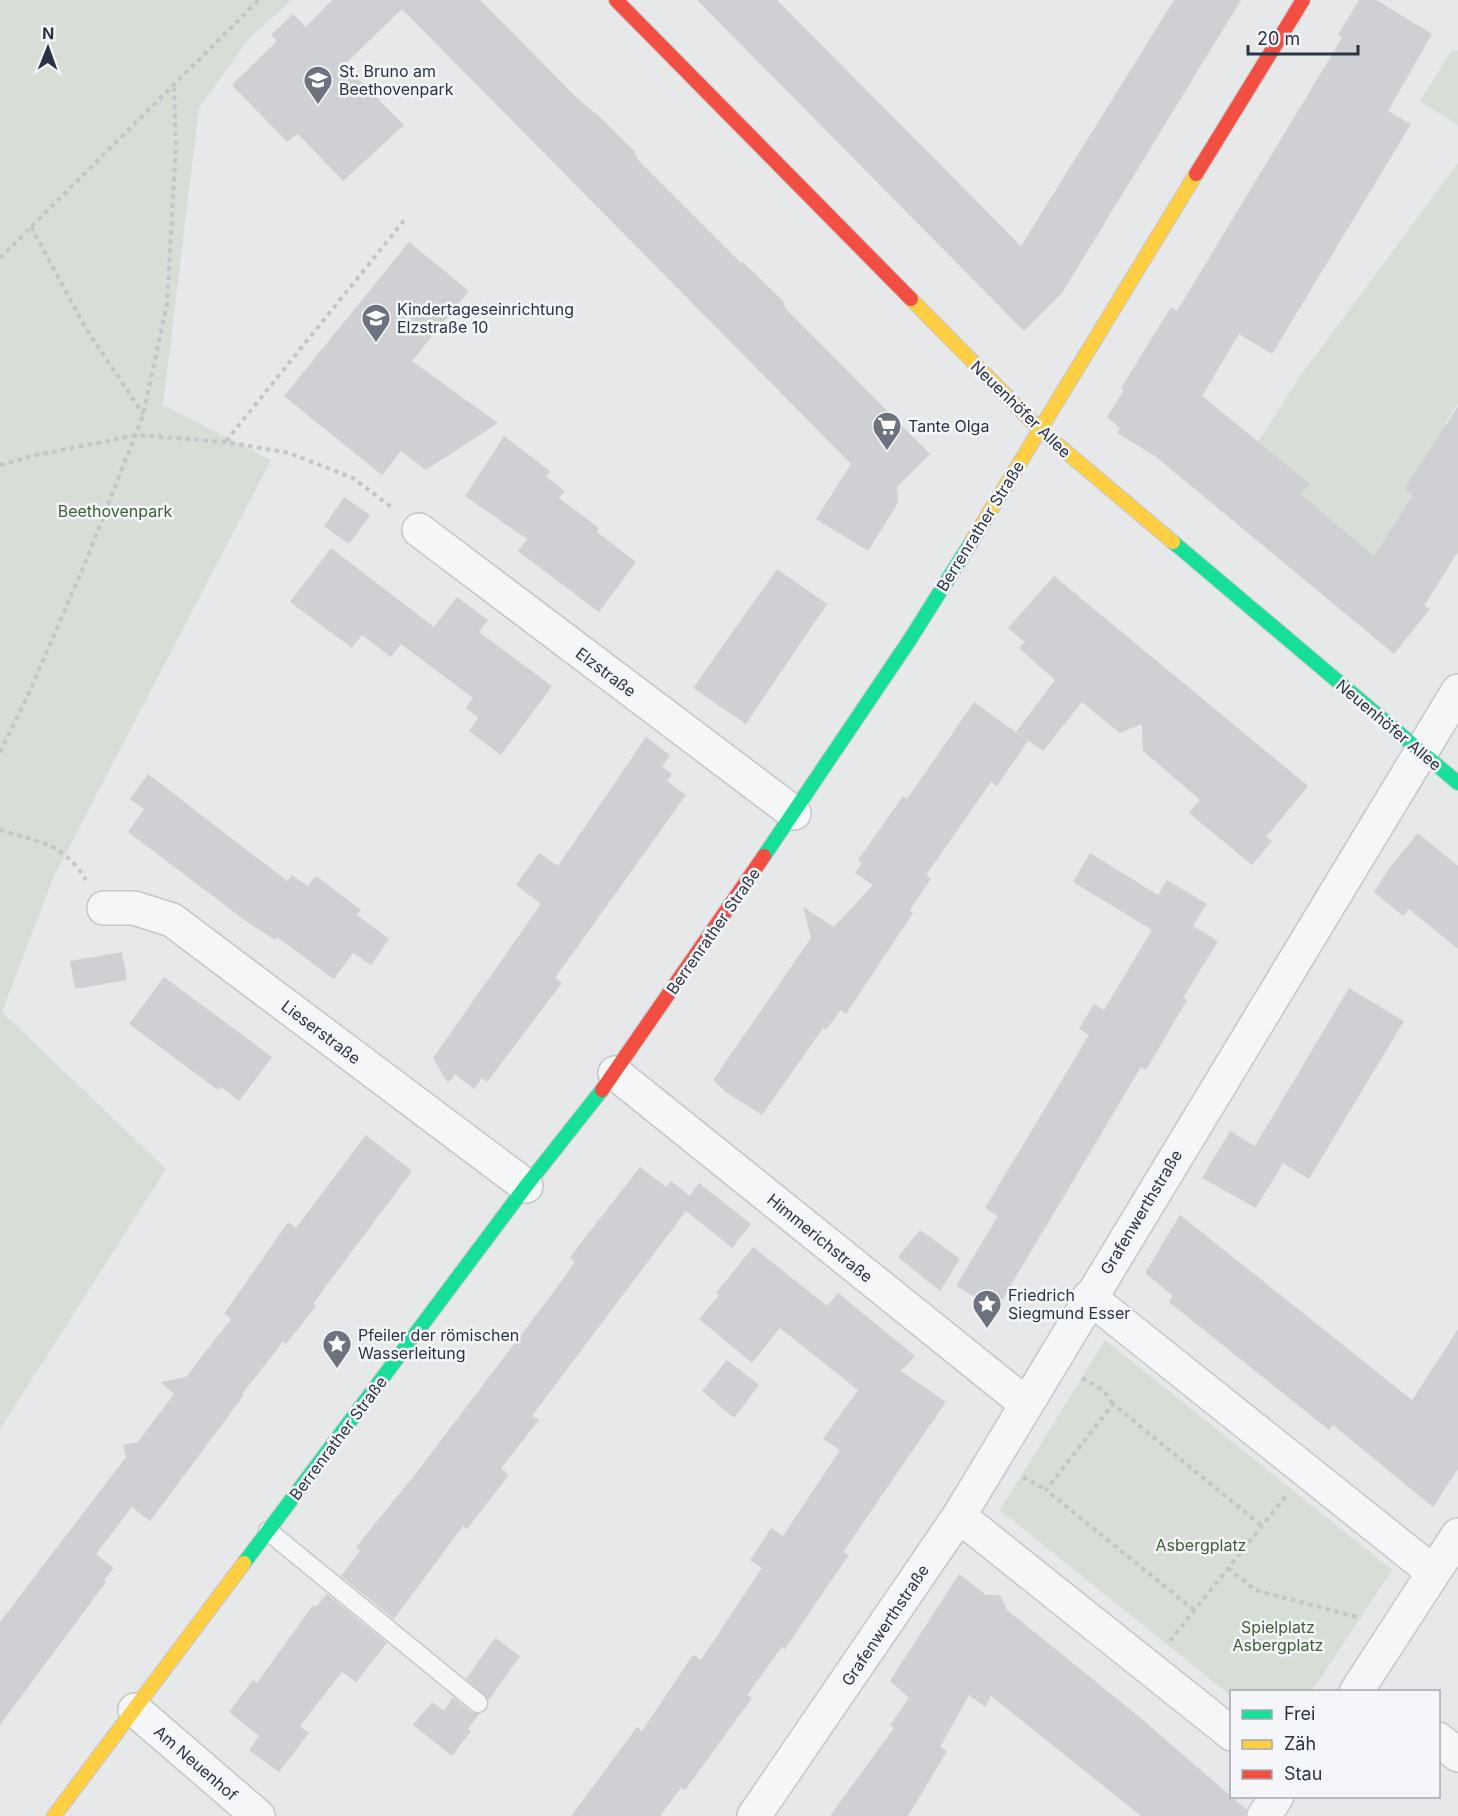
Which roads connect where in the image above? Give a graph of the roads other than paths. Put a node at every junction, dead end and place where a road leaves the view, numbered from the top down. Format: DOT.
graph roads {
  1 [pos="616,0"];
  2 [pos="1303,0"];
  3 [pos="1039,429"];
  4 [pos="419,530"];
  5 [pos="1458,691"];
  6 [pos="1419,751"];
  7 [pos="1458,783"];
  8 [pos="794,813"];
  9 [pos="104,908"];
  10 [pos="615,1073"];
  11 [pos="526,1186"];
  12 [pos="1089,1297"];
  13 [pos="1025,1404"];
  14 [pos="959,1516"];
  15 [pos="268,1531"];
  16 [pos="1458,1535"];
  17 [pos="1433,1572"];
  18 [pos="1367,1687"];
  19 [pos="478,1703"];
  20 [pos="135,1710"];
  21 [pos="1230,1732"];
  22 [pos="1440,1741"];
  23 [pos="1458,1755"];
  24 [pos="1276,1798"];
  25 [pos="54,1816"];
  26 [pos="258,1816"];
  27 [pos="754,1816"];
  28 [pos="1264,1816"];
  1 -- 3 [label="street, Neuenhöfer Allee"];
  2 -- 3 [label="street, Berrenrather Straße"];
  3 -- 6 [label="street, Neuenhöfer Allee"];
  3 -- 8 [label="street, Berrenrather Straße"];
  4 -- 8 [label="street, Elzstraße"];
  5 -- 6 [label="street, Grafenwerthstraße"];
  6 -- 7 [label="street, Neuenhöfer Allee"];
  6 -- 12 [label="street, Grafenwerthstraße"];
  8 -- 10 [label="street, Berrenrather Straße"];
  9 -- 11 [label="street, Lieserstraße"];
  10 -- 11 [label="street, Berrenrather Straße"];
  10 -- 13 [label="street, Himmerichstraße"];
  11 -- 15 [label="street, Berrenrather Straße"];
  12 -- 13 [label="street, Grafenwerthstraße"];
  12 -- 17 [label="street"];
  13 -- 14 [label="street, Grafenwerthstraße"];
  14 -- 21 [label="street"];
  14 -- 27 [label="street, Grafenwerthstraße"];
  15 -- 19 [label="lane"];
  15 -- 20 [label="street, Berrenrather Straße"];
  16 -- 17 [label="street"];
  17 -- 18 [label="street"];
  20 -- 25 [label="street, Berrenrather Straße"];
  20 -- 26 [label="street, Am Neuenhof"];
  22 -- 23 [label="street"];
  24 -- 28 [label="street"];
}
